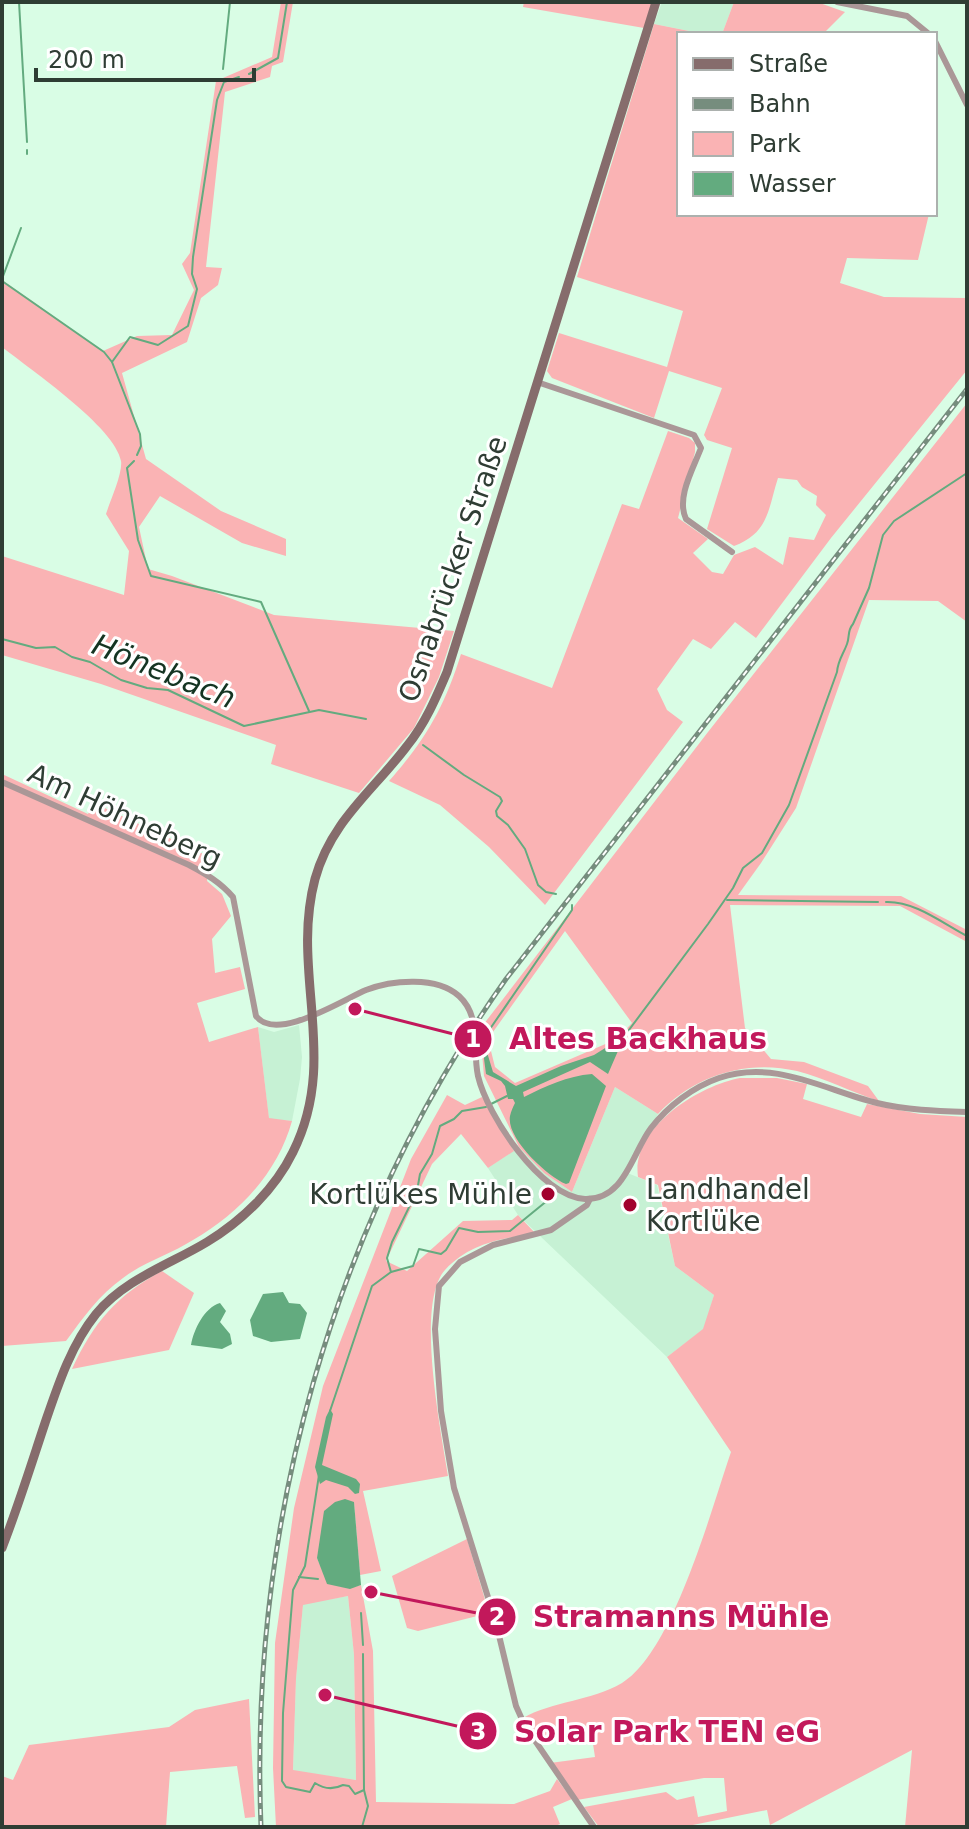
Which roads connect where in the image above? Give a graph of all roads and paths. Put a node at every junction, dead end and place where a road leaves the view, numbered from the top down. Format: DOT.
graph roads {
  1 [pos="656,2"];
  2 [pos="837,2"];
  3 [pos="927,32"];
  4 [pos="937,45"];
  5 [pos="967,105"];
  6 [pos="537,382"];
  7 [pos="732,552"];
  8 [pos="2,782"];
  9 [pos="313,1016"];
  10 [pos="967,1112"];
  11 [pos="590,1199"];
  12 [pos="2,1548"];
  13 [pos="594,1827"];
  1 -- 6 [label="main road, Osnabrücker Straße"];
  2 -- 3 [label="street"];
  4 -- 5 [label="street"];
  6 -- 7 [label="street"];
  6 -- 9 [label="main road, Osnabrücker Straße"];
  8 -- 9 [label="street, Am Höhneberg"];
  9 -- 11 [label="street, Am Höhneberg"];
  9 -- 12 [label="main road, Osnabrücker Straße"];
  10 -- 11 [label="street"];
  11 -- 13 [label="street"];
}
